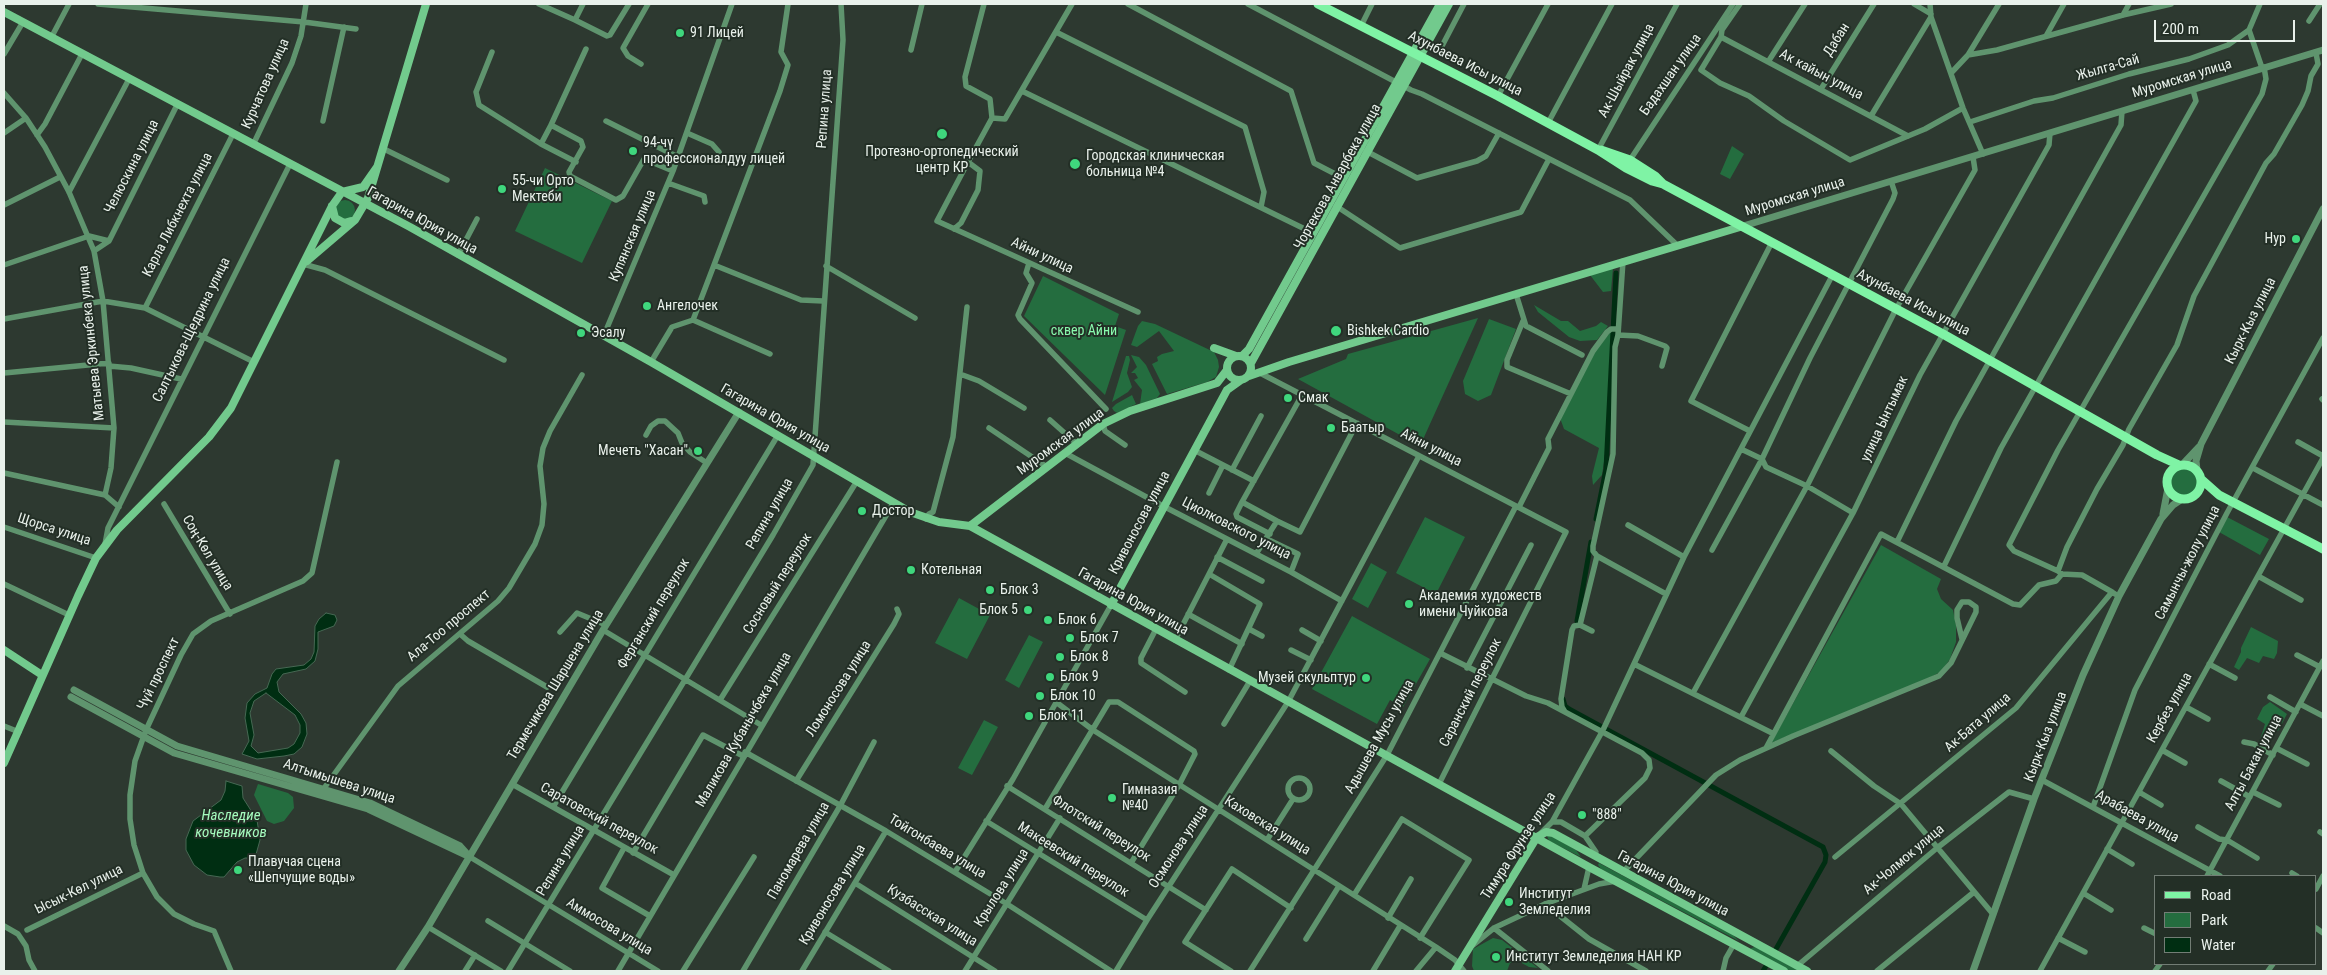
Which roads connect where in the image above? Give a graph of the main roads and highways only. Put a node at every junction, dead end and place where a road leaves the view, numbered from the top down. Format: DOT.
graph roads {
  1 [pos="426,4"];
  2 [pos="1318,4"];
  3 [pos="1440,4"];
  4 [pos="1449,4"];
  5 [pos="4,12"];
  6 [pos="1415,54"];
  7 [pos="1399,83"];
  8 [pos="1598,150"];
  9 [pos="377,167"];
  10 [pos="1663,184"];
  11 [pos="342,192"];
  12 [pos="364,204"];
  13 [pos="332,206"];
  14 [pos="355,220"];
  15 [pos="1740,227"];
  16 [pos="303,264"];
  17 [pos="1239,356"];
  18 [pos="1251,364"];
  19 [pos="1273,367"];
  20 [pos="1227,368"];
  21 [pos="1249,376"];
  22 [pos="1241,380"];
  23 [pos="1217,384"];
  24 [pos="1227,390"];
  25 [pos="2147,450"];
  26 [pos="2181,465"];
  27 [pos="2167,478"];
  28 [pos="2201,479"];
  29 [pos="2197,494"];
  30 [pos="2219,495"];
  31 [pos="970,526"];
  32 [pos="2323,549"];
  33 [pos="1111,605"];
  34 [pos="4,650"];
  35 [pos="42,675"];
  36 [pos="4,763"];
  37 [pos="1537,837"];
  38 [pos="1594,856"];
  39 [pos="1589,867"];
  40 [pos="1457,968"];
  41 [pos="1784,971"];
  42 [pos="1807,971"];
  1 -- 9 [label="main road"];
  2 -- 6 [label="main road, Ахунбаева Исы улица"];
  3 -- 6 [label="main road, Чортекова Анварбека улица"];
  4 -- 6 [label="main road, Чортекова Анварбека улица"];
  5 -- 11 [label="main road, Гагарина Юрия улица"];
  6 -- 7 [label="main road, Чортекова Анварбека улица"];
  6 -- 8 [label="main road, Ахунбаева Исы улица"];
  7 -- 17 [label="main road, Чортекова Анварбека улица"];
  7 -- 18 [label="main road, Чортекова Анварбека улица"];
  8 -- 10 [label="main road, Ахунбаева Исы улица"];
  8 -- 10 [label="main road, Ахунбаева Исы улица"];
  9 -- 11 [label="main road"];
  9 -- 12 [label="main road"];
  10 -- 15 [label="main road, Ахунбаева Исы улица"];
  11 -- 12 [label="main road, Гагарина Юрия улица"];
  11 -- 13 [label="main road"];
  12 -- 14 [label="main road"];
  12 -- 31 [label="main road, Гагарина Юрия улица"];
  13 -- 14 [label="main road"];
  13 -- 16 [label="main road"];
  14 -- 16 [label="main road"];
  15 -- 19 [label="main road, Муромская улица"];
  15 -- 25 [label="main road, Ахунбаева Исы улица"];
  16 -- 35 [label="main road"];
  17 -- 18 [label="main road"];
  17 -- 20 [label="main road"];
  17 -- 20 [label="main road"];
  18 -- 19 [label="main road"];
  18 -- 21 [label="main road"];
  19 -- 21 [label="main road, Муромская улица"];
  20 -- 22 [label="main road"];
  20 -- 23 [label="main road"];
  21 -- 22 [label="main road"];
  22 -- 24 [label="main road, Кривоносова улица"];
  23 -- 24 [label="main road"];
  23 -- 31 [label="main road, Муромская улица"];
  24 -- 33 [label="main road, Кривоносова улица"];
  25 -- 26 [label="main road, Ахунбаева Исы улица"];
  25 -- 27 [label="main road, Ахунбаева Исы улица"];
  26 -- 27 [label="main road"];
  26 -- 28 [label="main road"];
  27 -- 29 [label="main road"];
  28 -- 29 [label="main road"];
  28 -- 30 [label="main road"];
  29 -- 30 [label="main road"];
  30 -- 32 [label="main road"];
  31 -- 33 [label="main road, Гагарина Юрия улица"];
  33 -- 37 [label="main road, Гагарина Юрия улица"];
  34 -- 35 [label="main road"];
  35 -- 36 [label="main road"];
  37 -- 38 [label="main road, Гагарина Юрия улица"];
  37 -- 39 [label="main road, Гагарина Юрия улица"];
  37 -- 40 [label="main road, Тимура Фрунзе улица"];
  38 -- 39 [label="main road"];
  38 -- 42 [label="main road, Гагарина Юрия улица"];
  39 -- 41 [label="main road, Гагарина Юрия улица"];
}
